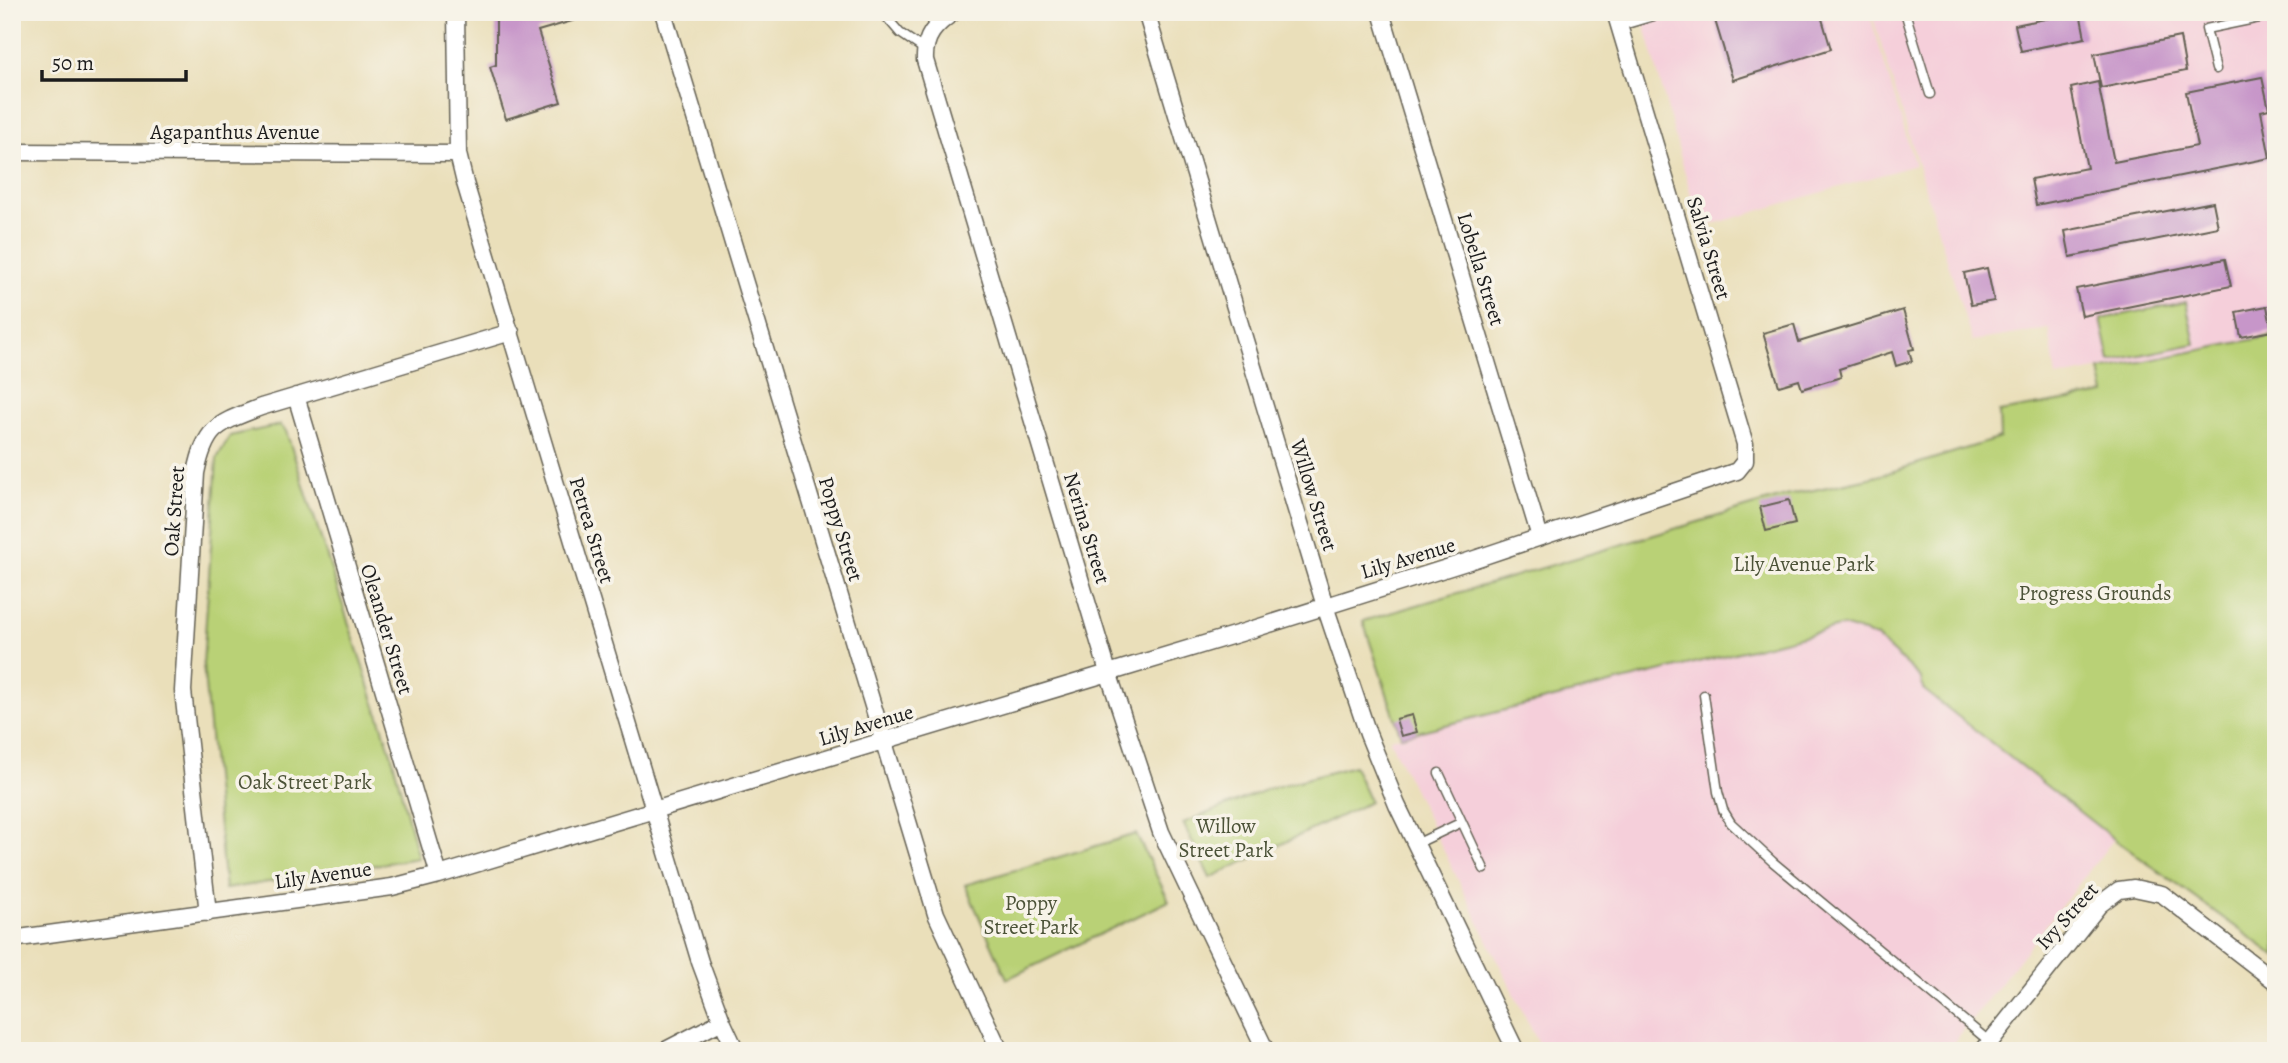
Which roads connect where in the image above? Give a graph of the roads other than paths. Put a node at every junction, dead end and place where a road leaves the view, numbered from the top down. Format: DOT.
graph roads {
  1 [pos="456,12"];
  2 [pos="663,12"];
  3 [pos="882,12"];
  4 [pos="954,12"];
  5 [pos="1146,12"];
  6 [pos="1381,12"];
  7 [pos="1667,12"];
  8 [pos="1905,12"];
  9 [pos="2271,12"];
  10 [pos="1617,19"];
  11 [pos="925,50"];
  12 [pos="2216,69"];
  13 [pos="1930,94"];
  14 [pos="12,152"];
  15 [pos="458,154"];
  16 [pos="511,332"];
  17 [pos="296,396"];
  18 [pos="1715,480"];
  19 [pos="1539,537"];
  20 [pos="1325,606"];
  21 [pos="1108,672"];
  22 [pos="1704,695"];
  23 [pos="883,742"];
  24 [pos="1439,773"];
  25 [pos="655,809"];
  26 [pos="1462,822"];
  27 [pos="1416,844"];
  28 [pos="1484,869"];
  29 [pos="439,875"];
  30 [pos="208,913"];
  31 [pos="12,939"];
  32 [pos="2276,982"];
  33 [pos="722,1021"];
  34 [pos="1987,1046"];
  35 [pos="664,1051"];
  36 [pos="736,1051"];
  37 [pos="999,1051"];
  38 [pos="1266,1051"];
  39 [pos="1516,1051"];
  1 -- 15 [label="street, Petrea Street"];
  2 -- 23 [label="street, Poppy Street"];
  3 -- 11 [label="lane"];
  4 -- 11 [label="street"];
  5 -- 20 [label="street, Willow Street"];
  6 -- 19 [label="street, Lobella Street"];
  7 -- 10 [label="lane"];
  8 -- 13 [label="lane"];
  9 -- 12 [label="lane"];
  10 -- 18 [label="street, Salvia Street"];
  11 -- 21 [label="street, Nerina Street"];
  14 -- 15 [label="street, Agapanthus Avenue"];
  15 -- 16 [label="street, Petrea Street"];
  16 -- 17 [label="street, Oak Street"];
  16 -- 25 [label="street, Petrea Street"];
  17 -- 29 [label="street, Oleander Street"];
  17 -- 30 [label="street, Oak Street"];
  18 -- 19 [label="street, Lily Avenue"];
  19 -- 20 [label="street, Lily Avenue"];
  20 -- 21 [label="street, Lily Avenue"];
  20 -- 27 [label="street, Willow Street"];
  21 -- 23 [label="street, Lily Avenue"];
  21 -- 38 [label="street, Nerina Street"];
  22 -- 34 [label="lane"];
  23 -- 25 [label="street, Lily Avenue"];
  23 -- 37 [label="street, Poppy Street"];
  24 -- 26 [label="lane"];
  25 -- 29 [label="street, Lily Avenue"];
  25 -- 33 [label="street, Petrea Street"];
  26 -- 27 [label="lane"];
  26 -- 28 [label="lane"];
  27 -- 39 [label="street, Willow Street"];
  29 -- 30 [label="street, Lily Avenue"];
  30 -- 31 [label="street, Lily Avenue"];
  32 -- 34 [label="street, Ivy Street"];
  33 -- 35 [label="street"];
  33 -- 36 [label="street, Petrea Street"];
}
